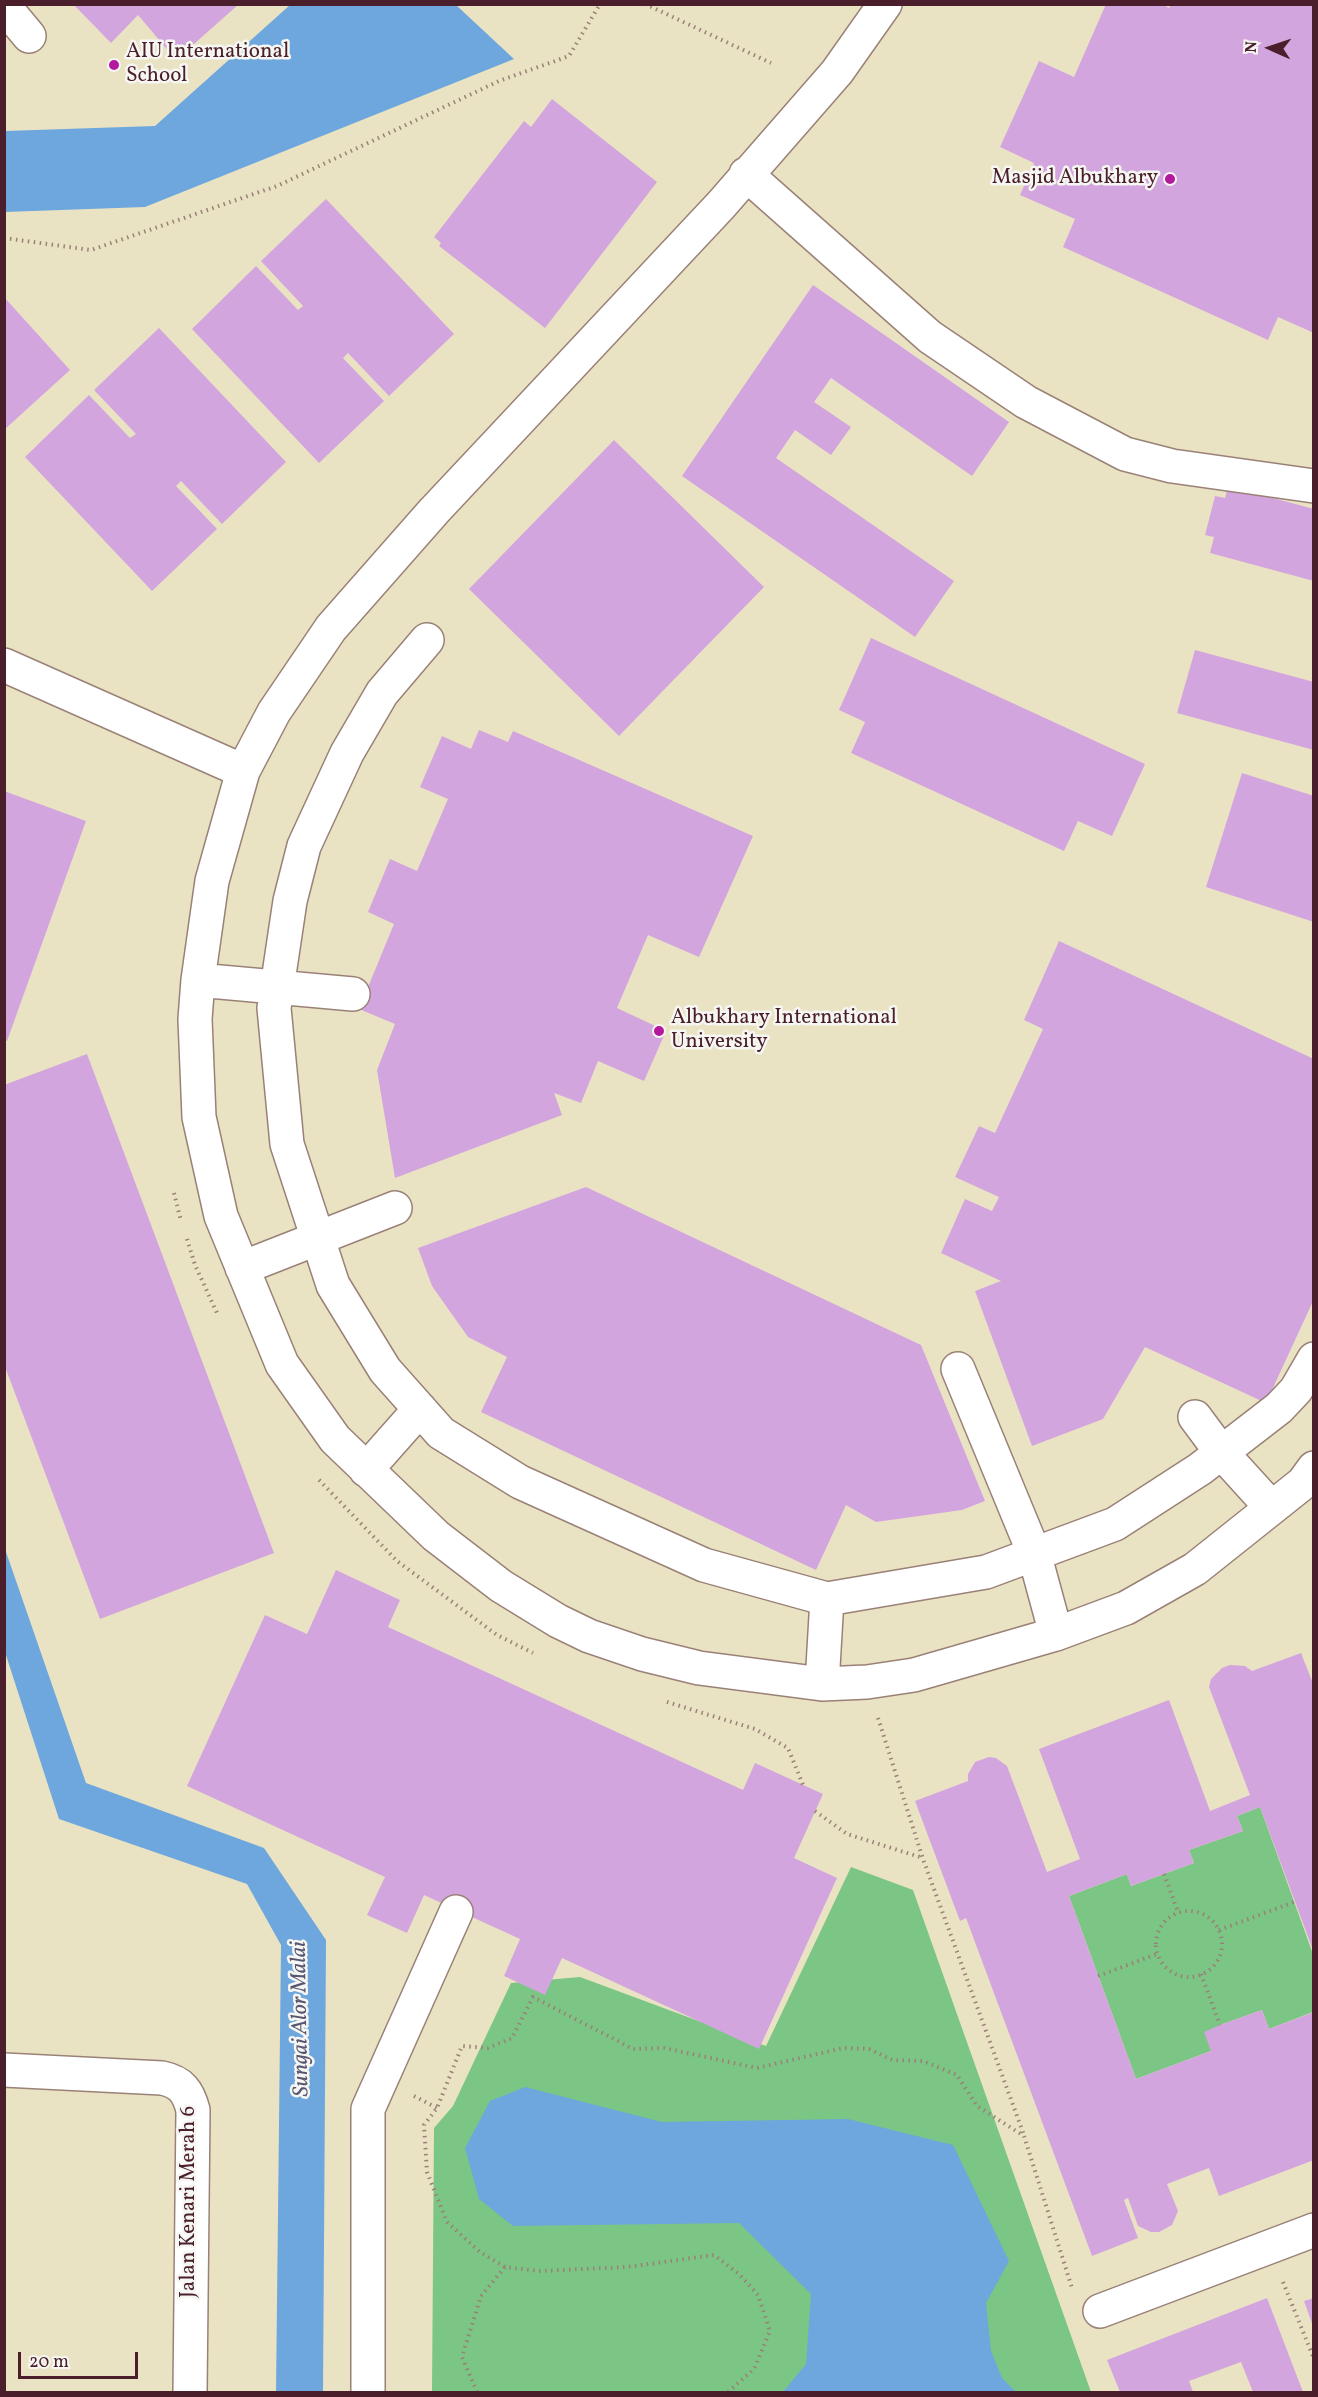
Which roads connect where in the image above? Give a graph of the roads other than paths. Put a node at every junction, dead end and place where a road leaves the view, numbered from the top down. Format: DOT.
graph roads {
  1 [pos="885,4"];
  2 [pos="4,6"];
  3 [pos="29,36"];
  4 [pos="746,174"];
  5 [pos="1314,486"];
  6 [pos="427,640"];
  7 [pos="4,665"];
  8 [pos="243,771"];
  9 [pos="198,980"];
  10 [pos="278,986"];
  11 [pos="353,994"];
  12 [pos="395,1208"];
  13 [pos="317,1238"];
  14 [pos="242,1268"];
  15 [pos="1314,1359"];
  16 [pos="958,1370"];
  17 [pos="420,1409"];
  18 [pos="1195,1417"];
  19 [pos="1221,1452"];
  20 [pos="1314,1468"];
  21 [pos="366,1470"];
  22 [pos="1271,1507"];
  23 [pos="1034,1553"];
  24 [pos="827,1599"];
  25 [pos="1056,1634"];
  26 [pos="822,1684"];
  27 [pos="456,1912"];
  28 [pos="4,2070"];
  29 [pos="1314,2230"];
  30 [pos="1100,2311"];
  31 [pos="190,2392"];
  32 [pos="368,2392"];
  1 -- 4 [label="street"];
  2 -- 3 [label="street"];
  4 -- 5 [label="street"];
  4 -- 8 [label="street"];
  6 -- 10 [label="street"];
  7 -- 8 [label="street"];
  8 -- 9 [label="street"];
  9 -- 10 [label="street"];
  9 -- 14 [label="street"];
  10 -- 11 [label="street"];
  10 -- 13 [label="street"];
  12 -- 13 [label="street"];
  13 -- 14 [label="street"];
  13 -- 17 [label="street"];
  14 -- 21 [label="street"];
  15 -- 19 [label="street"];
  16 -- 23 [label="street"];
  17 -- 21 [label="street"];
  17 -- 24 [label="street"];
  18 -- 19 [label="street"];
  19 -- 22 [label="street"];
  19 -- 23 [label="street"];
  20 -- 22 [label="street"];
  21 -- 26 [label="street"];
  22 -- 25 [label="street"];
  23 -- 24 [label="street"];
  23 -- 25 [label="street"];
  24 -- 26 [label="street"];
  25 -- 26 [label="street"];
  27 -- 32 [label="street"];
  28 -- 31 [label="street, Jalan Kenari Merah 6"];
  29 -- 30 [label="street"];
}
